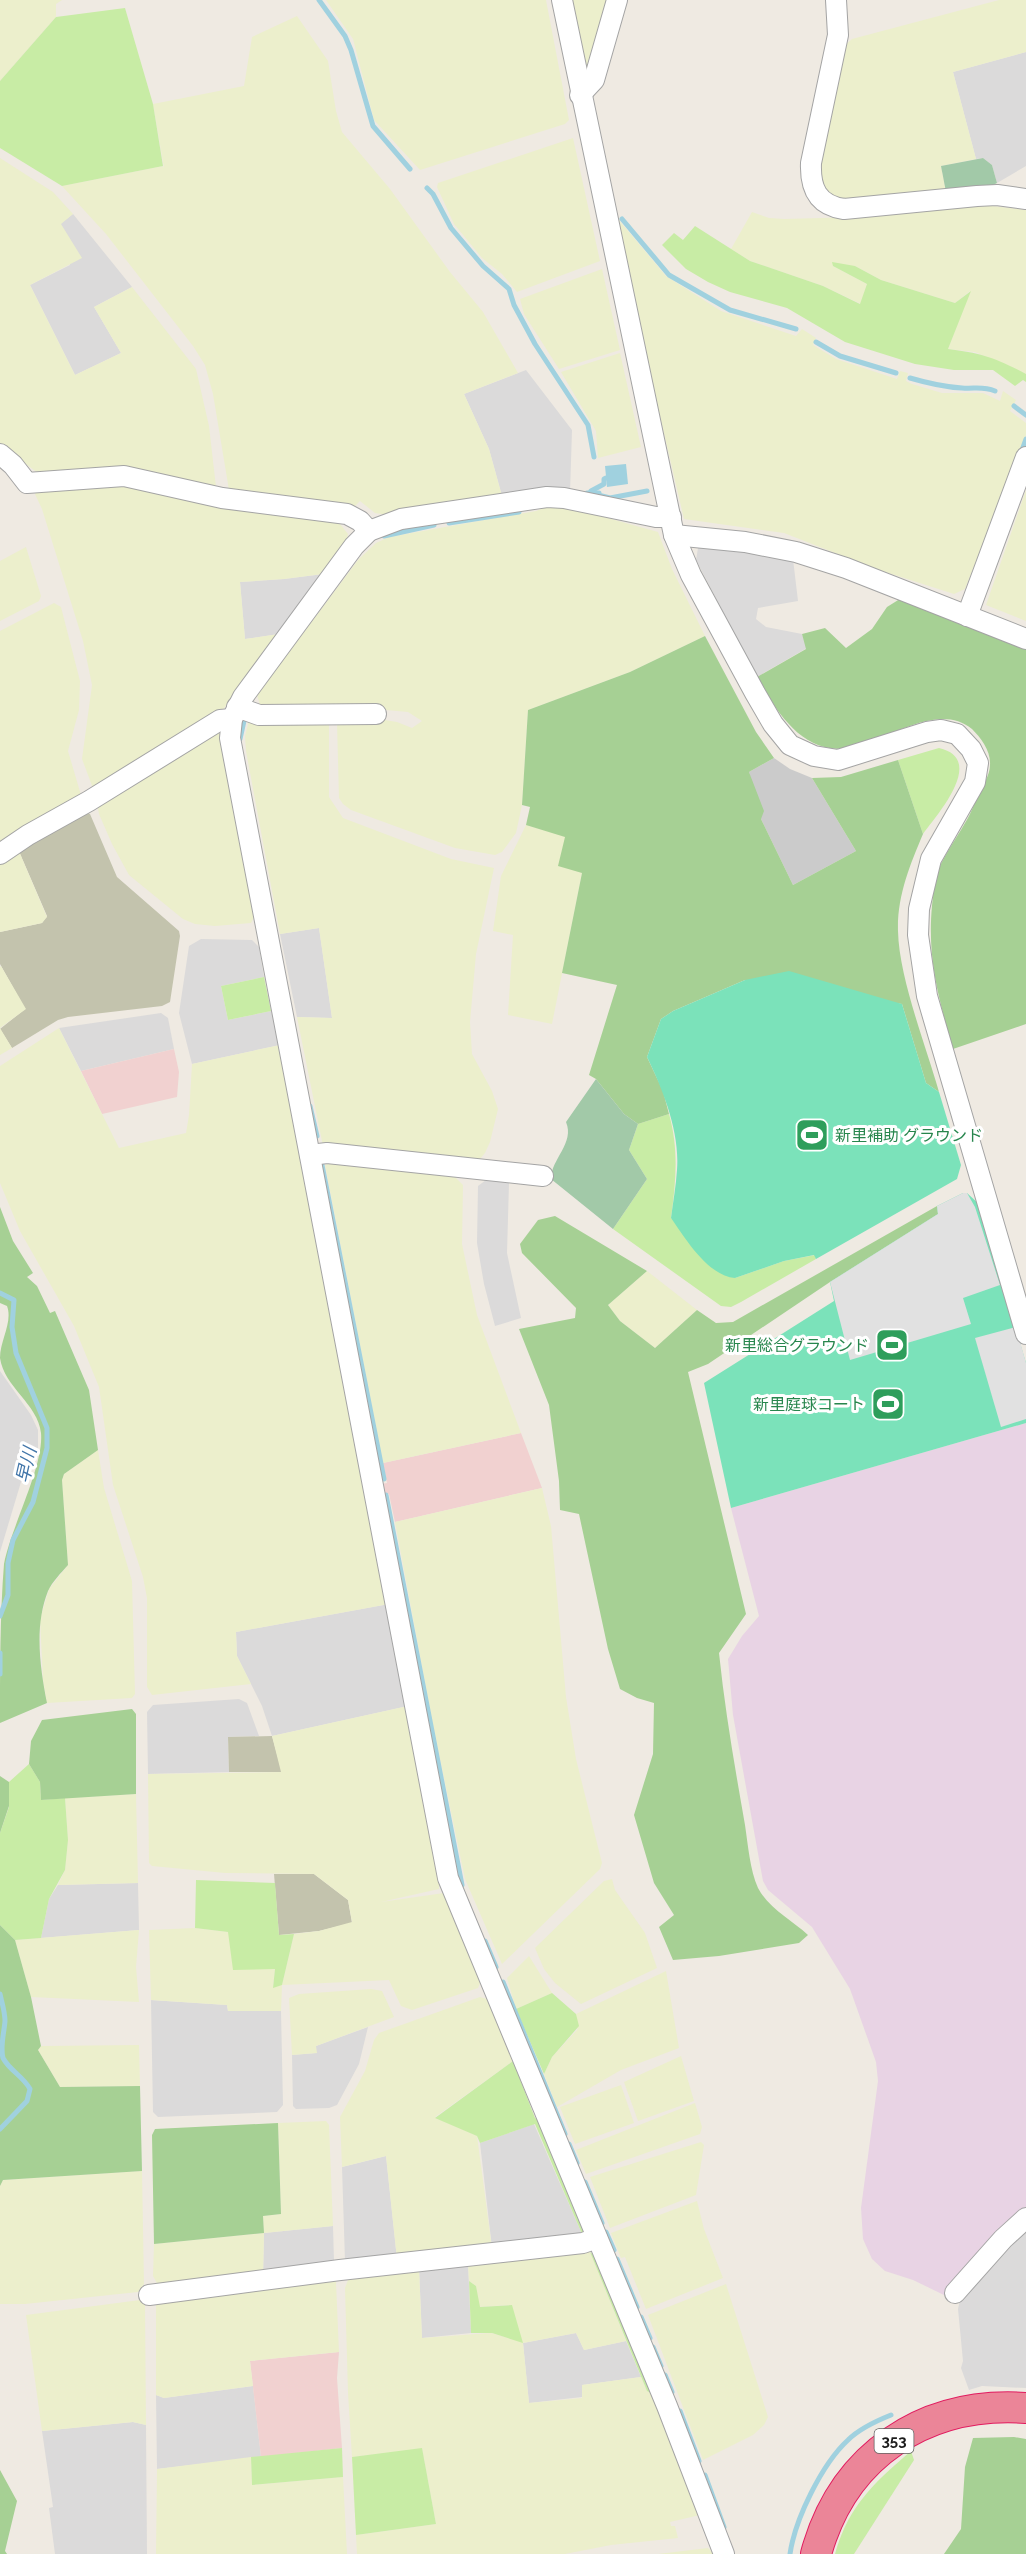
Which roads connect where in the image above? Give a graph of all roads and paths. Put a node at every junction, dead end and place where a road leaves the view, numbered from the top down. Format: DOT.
graph roads {
  1 [pos="562,0"];
  2 [pos="617,0"];
  3 [pos="836,0"];
  4 [pos="580,95"];
  5 [pos="1026,199"];
  6 [pos="0,454"];
  7 [pos="1026,457"];
  8 [pos="673,526"];
  9 [pos="369,531"];
  10 [pos="967,616"];
  11 [pos="1026,639"];
  12 [pos="235,713"];
  13 [pos="376,714"];
  14 [pos="0,854"];
  15 [pos="310,1155"];
  16 [pos="543,1176"];
  17 [pos="1026,1334"];
  18 [pos="1026,2218"];
  19 [pos="597,2238"];
  20 [pos="955,2293"];
  21 [pos="149,2295"];
  22 [pos="1026,2408"];
  23 [pos="724,2554"];
  24 [pos="816,2554"];
  1 -- 4 [label="street"];
  2 -- 4 [label="street"];
  3 -- 5 [label="street"];
  4 -- 8 [label="street"];
  6 -- 9 [label="street"];
  7 -- 10 [label="street"];
  8 -- 9 [label="street"];
  8 -- 10 [label="street"];
  8 -- 17 [label="street"];
  9 -- 12 [label="street"];
  10 -- 11 [label="street"];
  12 -- 13 [label="street"];
  12 -- 14 [label="street"];
  12 -- 15 [label="street"];
  15 -- 16 [label="street"];
  15 -- 19 [label="street"];
  18 -- 20 [label="street"];
  19 -- 21 [label="street"];
  19 -- 23 [label="street"];
  22 -- 24 [label="highway, 353"];
}
